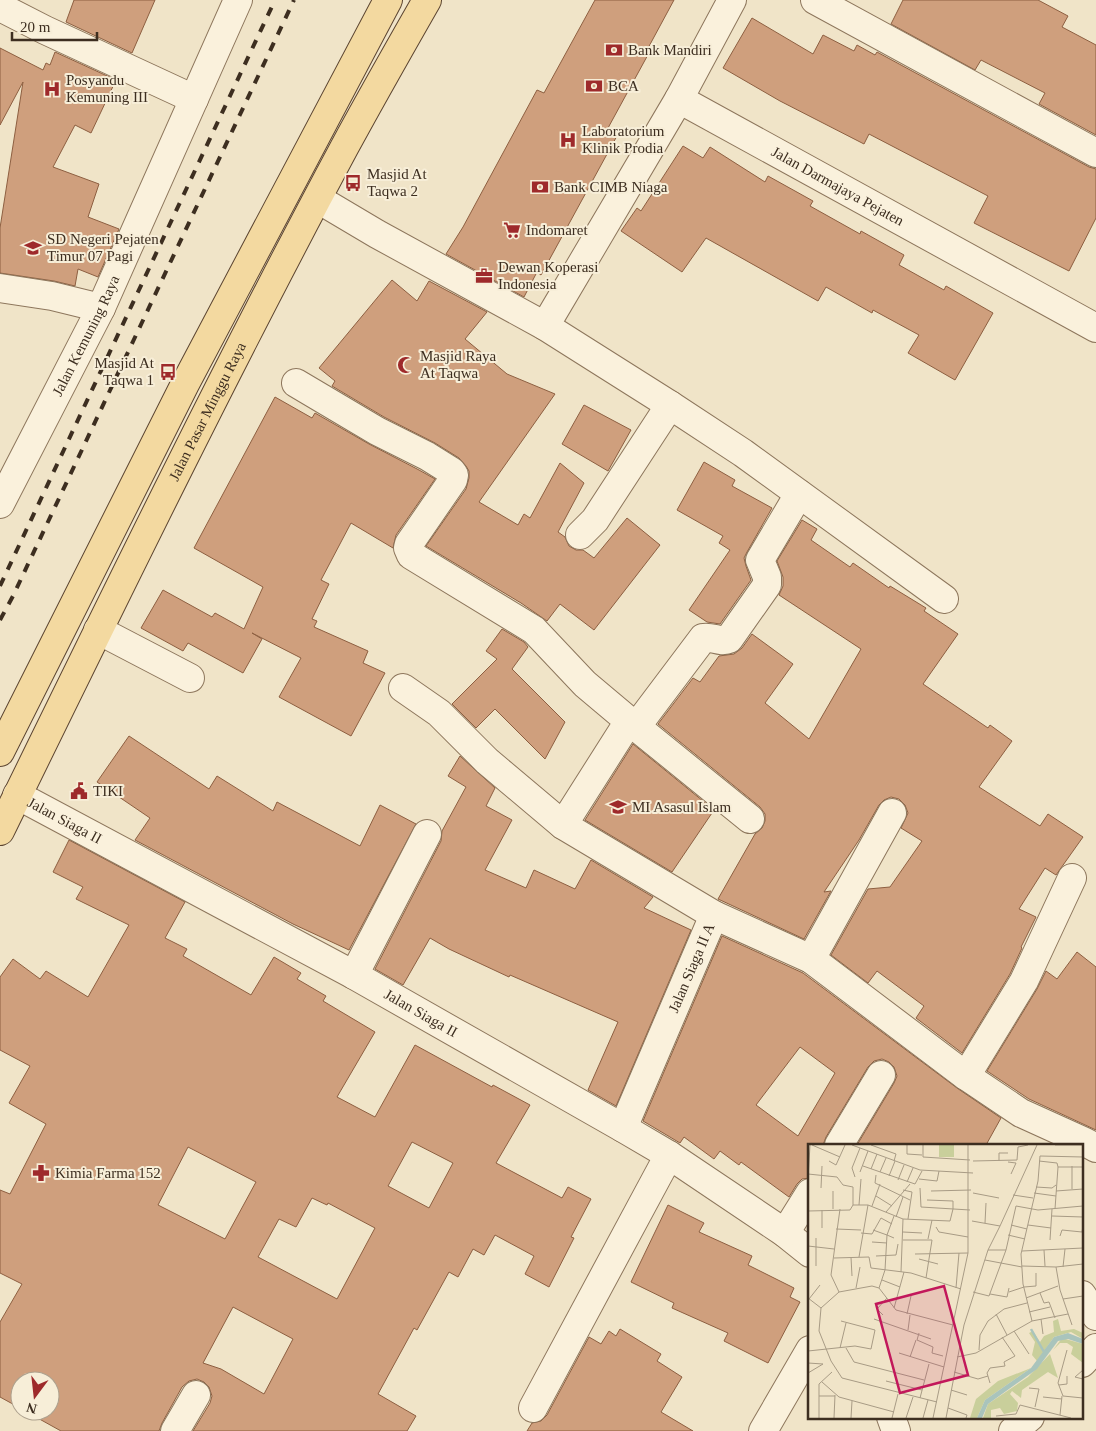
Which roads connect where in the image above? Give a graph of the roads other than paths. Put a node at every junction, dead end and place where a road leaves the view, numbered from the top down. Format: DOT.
graph roads {
  1 [pos="238,0"];
  2 [pos="388,0"];
  3 [pos="427,0"];
  4 [pos="732,0"];
  5 [pos="815,0"];
  6 [pos="0,7"];
  7 [pos="194,99"];
  8 [pos="679,99"];
  9 [pos="1096,153"];
  10 [pos="325,204"];
  11 [pos="0,288"];
  12 [pos="101,308"];
  13 [pos="544,326"];
  14 [pos="1096,328"];
  15 [pos="296,383"];
  16 [pos="670,405"];
  17 [pos="799,494"];
  18 [pos="0,504"];
  19 [pos="580,535"];
  20 [pos="944,599"];
  21 [pos="116,640"];
  22 [pos="190,678"];
  23 [pos="403,688"];
  24 [pos="632,724"];
  25 [pos="0,752"];
  26 [pos="25,800"];
  27 [pos="892,813"];
  28 [pos="750,819"];
  29 [pos="563,825"];
  30 [pos="0,831"];
  31 [pos="428,834"];
  32 [pos="1072,878"];
  33 [pos="714,915"];
  34 [pos="811,960"];
  35 [pos="354,975"];
  36 [pos="881,1075"];
  37 [pos="966,1076"];
  38 [pos="623,1128"];
  39 [pos="840,1144"];
  40 [pos="1096,1148"];
  41 [pos="670,1155"];
  42 [pos="808,1196"];
  43 [pos="785,1233"];
  44 [pos="808,1251"];
  45 [pos="1084,1298"];
  46 [pos="1096,1316"];
  47 [pos="1096,1348"];
  48 [pos="808,1353"];
  49 [pos="1084,1361"];
  50 [pos="196,1395"];
  51 [pos="533,1408"];
  52 [pos="891,1418"];
  53 [pos="1029,1418"];
  54 [pos="175,1431"];
  55 [pos="763,1431"];
  56 [pos="896,1431"];
  57 [pos="1013,1431"];
  1 -- 7 [label="street, Jalan Kemuning Raya"];
  2 -- 25 [label="main road"];
  3 -- 10 [label="main road, Jalan Pasar Minggu Raya"];
  4 -- 8 [label="street"];
  5 -- 9 [label="street"];
  6 -- 7 [label="street"];
  7 -- 12 [label="street, Jalan Kemuning Raya"];
  8 -- 13 [label="street"];
  8 -- 14 [label="street, Jalan Darmajaya Pejaten"];
  10 -- 13 [label="street"];
  10 -- 21 [label="main road, Jalan Pasar Minggu Raya"];
  11 -- 12 [label="street"];
  12 -- 18 [label="street, Jalan Kemuning Raya"];
  13 -- 16 [label="street"];
  15 -- 24 [label="street"];
  16 -- 17 [label="street"];
  16 -- 19 [label="street"];
  17 -- 20 [label="street"];
  17 -- 24 [label="street"];
  21 -- 22 [label="street"];
  21 -- 26 [label="main road, Jalan Pasar Minggu Raya"];
  23 -- 29 [label="street, Jalan Siaga II A"];
  24 -- 28 [label="street"];
  24 -- 29 [label="street"];
  26 -- 30 [label="main road, Jalan Pasar Minggu Raya"];
  26 -- 35 [label="street, Jalan Siaga II"];
  27 -- 34 [label="street"];
  29 -- 33 [label="street, Jalan Siaga II A"];
  31 -- 35 [label="street"];
  32 -- 37 [label="street"];
  33 -- 34 [label="street"];
  33 -- 38 [label="street, Jalan Siaga II A"];
  34 -- 37 [label="street"];
  35 -- 38 [label="street, Jalan Siaga II"];
  36 -- 39 [label="street"];
  37 -- 40 [label="street"];
  38 -- 41 [label="street, Jalan Siaga II"];
  41 -- 43 [label="street, Jalan Siaga II"];
  41 -- 51 [label="street"];
  42 -- 43 [label="street"];
  43 -- 44 [label="street, Jalan Siaga II"];
  45 -- 46 [label="street"];
  47 -- 49 [label="street"];
  48 -- 55 [label="street"];
  50 -- 54 [label="street"];
  52 -- 56 [label="street"];
  53 -- 57 [label="street"];
}
